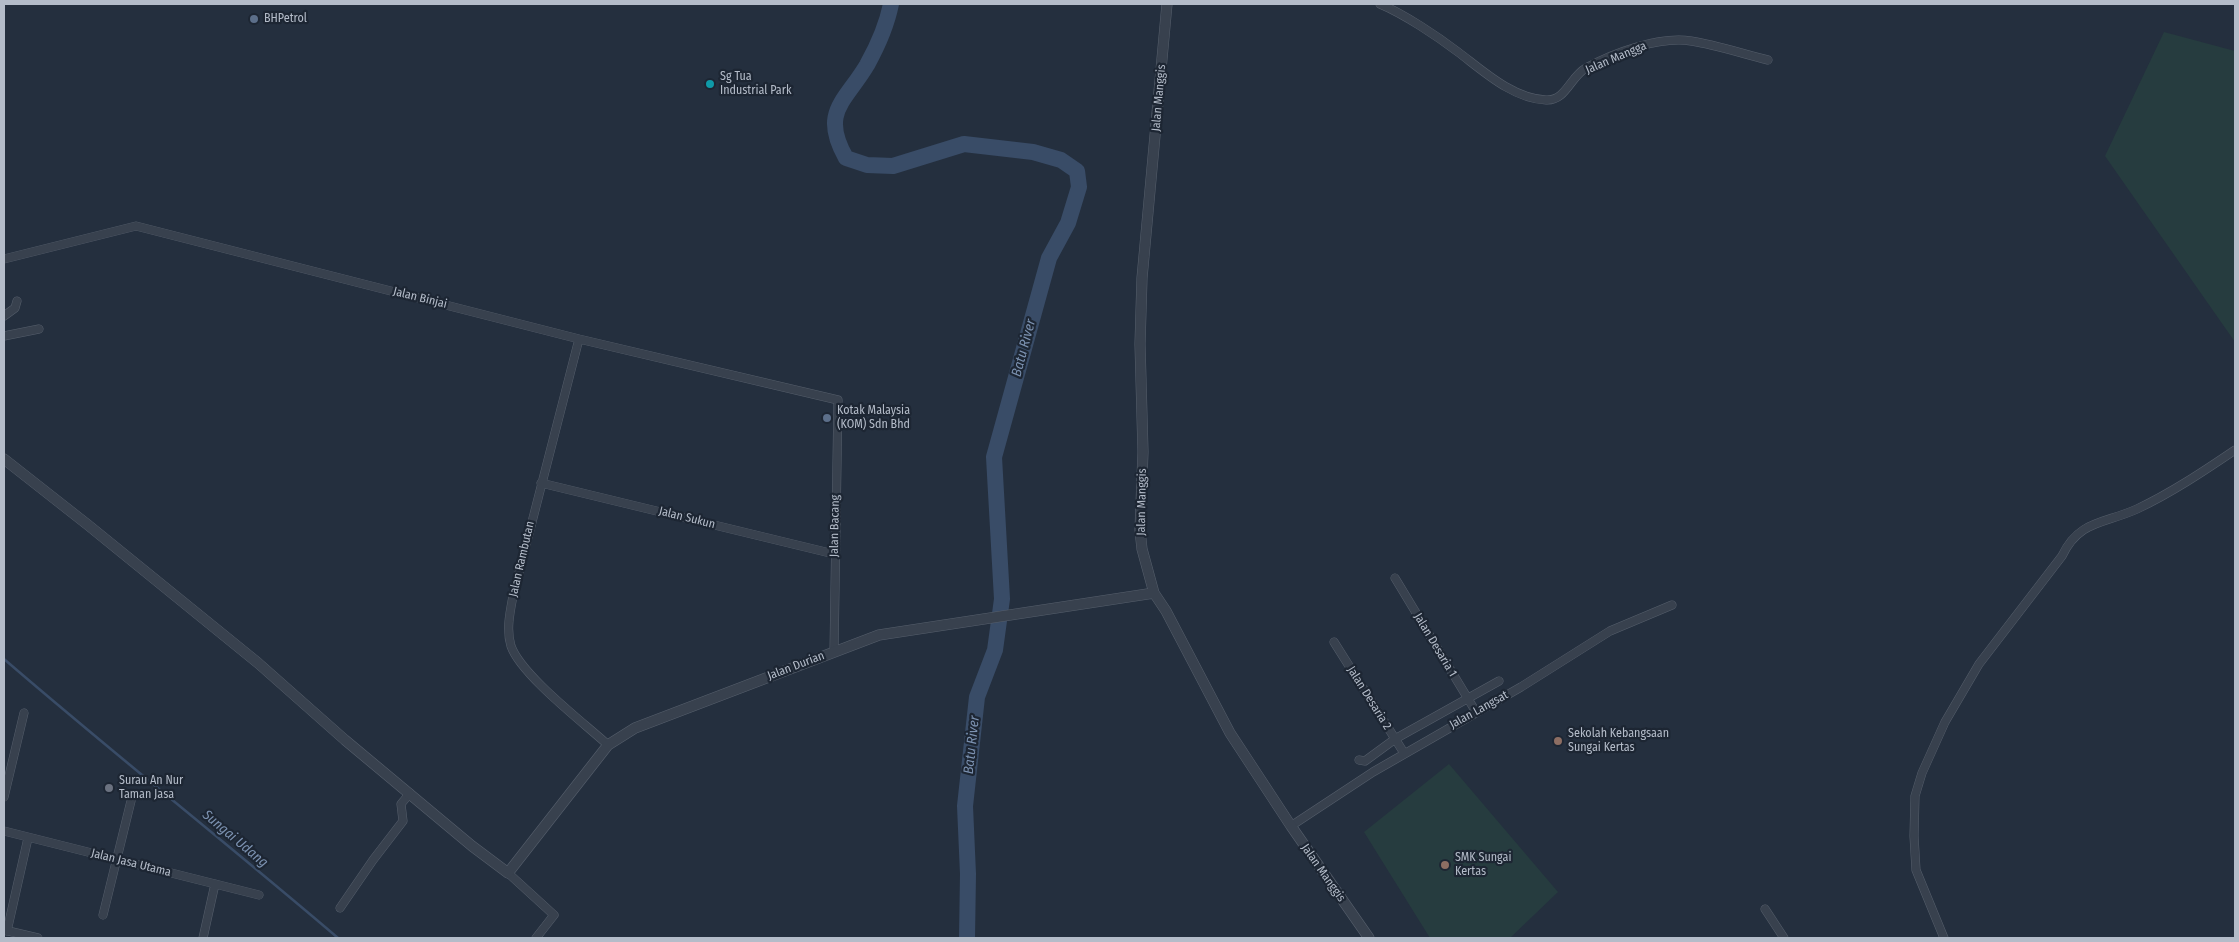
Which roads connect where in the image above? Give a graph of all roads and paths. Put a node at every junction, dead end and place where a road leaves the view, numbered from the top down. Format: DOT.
graph roads {
  1 [pos="1167,4"];
  2 [pos="1380,4"];
  3 [pos="1768,60"];
  4 [pos="4,260"];
  5 [pos="18,301"];
  6 [pos="4,316"];
  7 [pos="40,329"];
  8 [pos="4,336"];
  9 [pos="579,339"];
  10 [pos="838,400"];
  11 [pos="2235,450"];
  12 [pos="4,459"];
  13 [pos="540,483"];
  14 [pos="834,554"];
  15 [pos="1395,578"];
  16 [pos="1154,593"];
  17 [pos="1672,605"];
  18 [pos="1334,642"];
  19 [pos="834,652"];
  20 [pos="1499,681"];
  21 [pos="1468,698"];
  22 [pos="1476,712"];
  23 [pos="24,713"];
  24 [pos="1395,739"];
  25 [pos="608,744"];
  26 [pos="1404,753"];
  27 [pos="1359,760"];
  28 [pos="410,793"];
  29 [pos="4,797"];
  30 [pos="131,801"];
  31 [pos="1290,826"];
  32 [pos="4,832"];
  33 [pos="28,838"];
  34 [pos="116,860"];
  35 [pos="508,873"];
  36 [pos="215,884"];
  37 [pos="259,895"];
  38 [pos="340,908"];
  39 [pos="1765,909"];
  40 [pos="103,915"];
  41 [pos="5,930"];
  42 [pos="38,938"];
  43 [pos="203,938"];
  44 [pos="536,938"];
  45 [pos="1369,938"];
  46 [pos="1784,938"];
  47 [pos="1944,938"];
  1 -- 16 [label="street, Jalan Manggis"];
  2 -- 3 [label="street, Jalan Mangga"];
  4 -- 9 [label="street, Jalan Binjai"];
  5 -- 6 [label="street"];
  7 -- 8 [label="street"];
  9 -- 10 [label="street, Jalan Binjai"];
  9 -- 13 [label="street, Jalan Rambutan"];
  10 -- 14 [label="street, Jalan Bacang"];
  11 -- 47 [label="street"];
  12 -- 28 [label="street"];
  13 -- 14 [label="street, Jalan Sukun"];
  13 -- 25 [label="street, Jalan Rambutan"];
  14 -- 19 [label="street, Jalan Bacang"];
  15 -- 21 [label="street, Jalan Desaria 1"];
  16 -- 19 [label="street, Jalan Durian"];
  16 -- 31 [label="street, Jalan Manggis"];
  17 -- 22 [label="street, Jalan Langsat"];
  18 -- 24 [label="street, Jalan Desaria 2"];
  19 -- 25 [label="street, Jalan Durian"];
  20 -- 21 [label="street"];
  21 -- 22 [label="street, Jalan Desaria 1"];
  21 -- 24 [label="street"];
  22 -- 26 [label="street, Jalan Langsat"];
  23 -- 29 [label="street"];
  24 -- 26 [label="street, Jalan Desaria 2"];
  24 -- 27 [label="street"];
  25 -- 35 [label="street, Jalan Durian"];
  26 -- 31 [label="street, Jalan Langsat"];
  28 -- 35 [label="street"];
  28 -- 38 [label="street"];
  30 -- 34 [label="street"];
  31 -- 45 [label="street, Jalan Manggis"];
  32 -- 33 [label="street, Jalan Jasa Utama"];
  33 -- 34 [label="street, Jalan Jasa Utama"];
  33 -- 41 [label="street"];
  34 -- 36 [label="street, Jalan Jasa Utama"];
  34 -- 40 [label="street"];
  35 -- 44 [label="street"];
  36 -- 37 [label="street, Jalan Jasa Utama"];
  36 -- 43 [label="street"];
  39 -- 46 [label="street"];
  41 -- 42 [label="street"];
}
